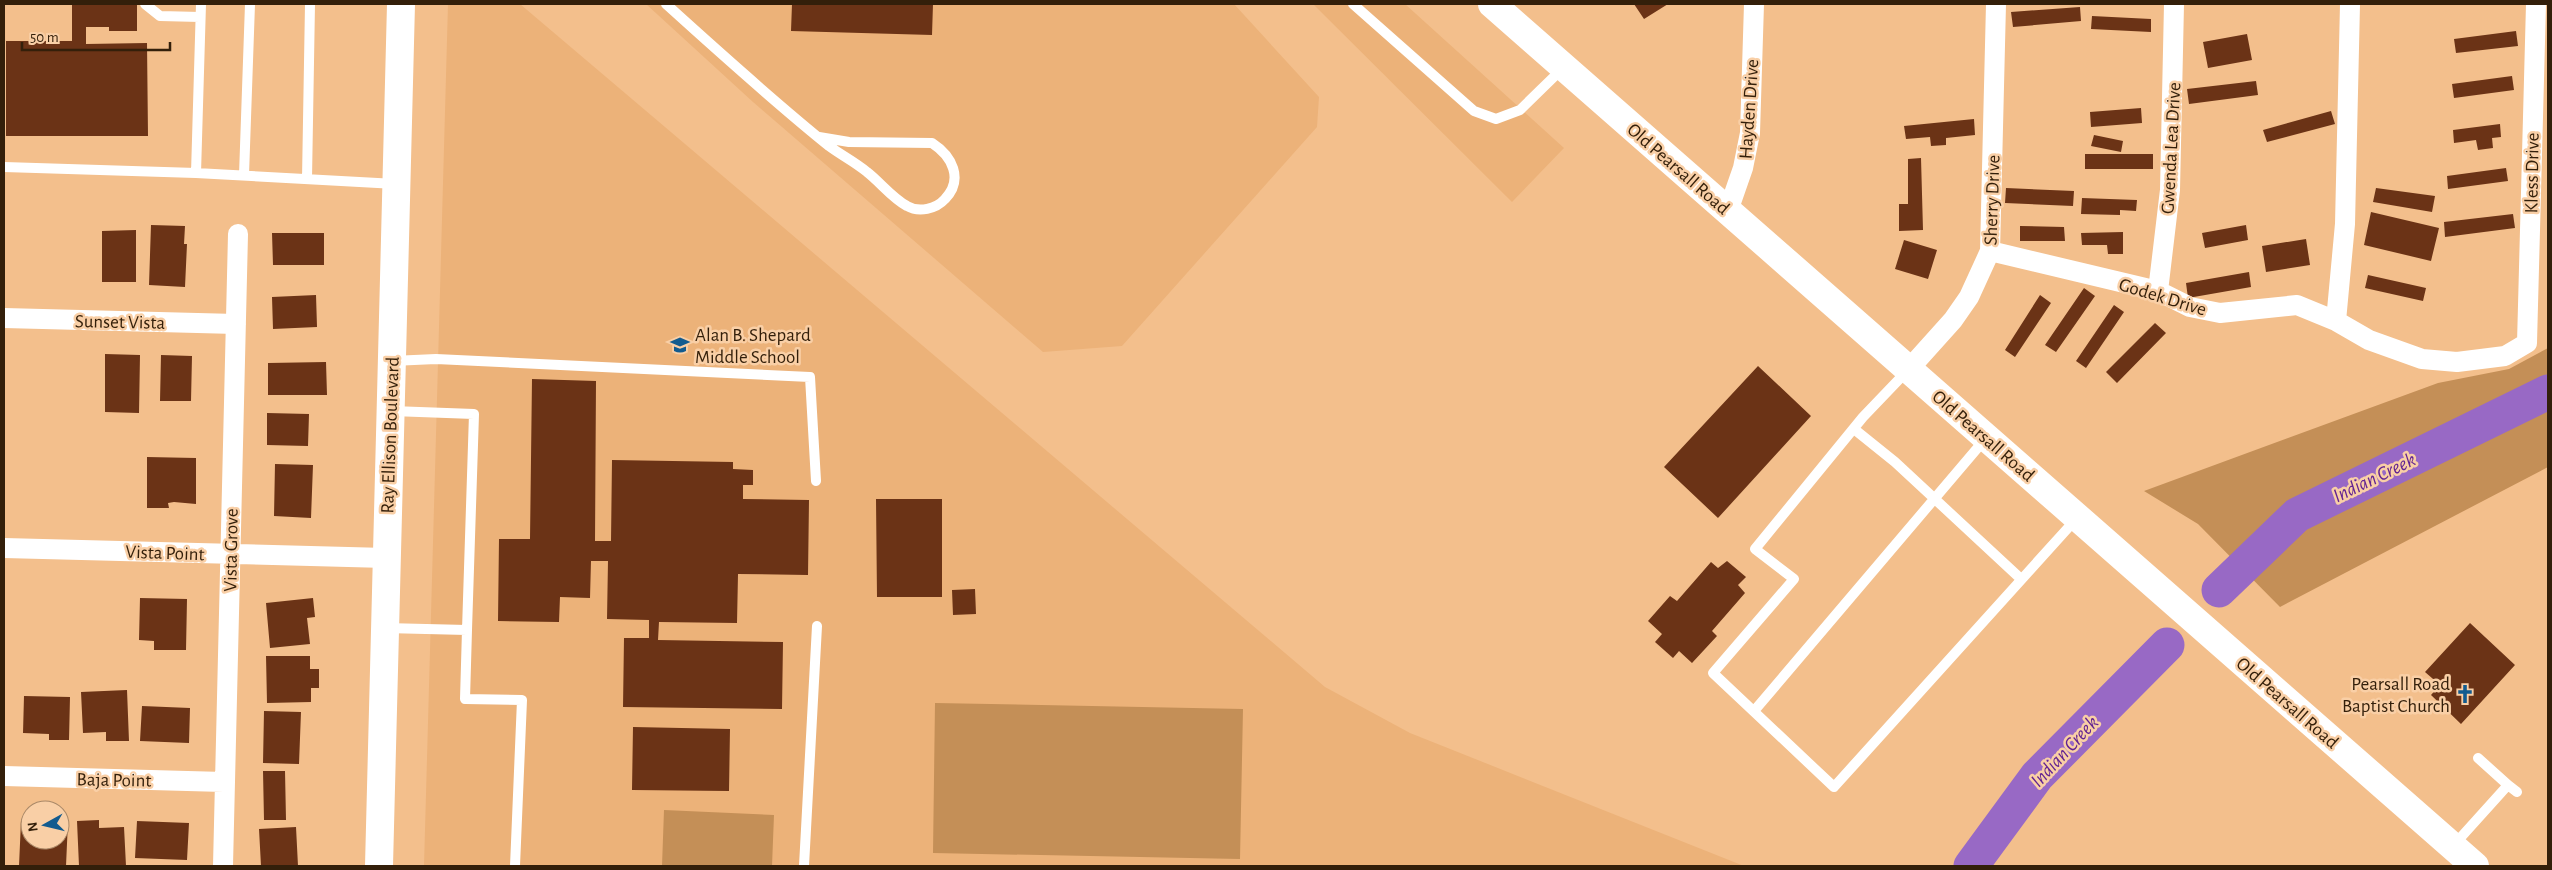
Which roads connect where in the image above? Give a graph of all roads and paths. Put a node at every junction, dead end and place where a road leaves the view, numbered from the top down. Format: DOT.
graph roads {
  1 [pos="146,4"];
  2 [pos="201,4"];
  3 [pos="250,4"];
  4 [pos="310,4"];
  5 [pos="401,4"];
  6 [pos="666,4"];
  7 [pos="1353,4"];
  8 [pos="1492,4"];
  9 [pos="1754,4"];
  10 [pos="1996,4"];
  11 [pos="2174,4"];
  12 [pos="2350,4"];
  13 [pos="2536,4"];
  14 [pos="200,17"];
  15 [pos="1563,68"];
  16 [pos="819,137"];
  17 [pos="4,167"];
  18 [pos="196,173"];
  19 [pos="244,175"];
  20 [pos="307,179"];
  21 [pos="396,184"];
  22 [pos="1728,211"];
  23 [pos="238,234"];
  24 [pos="1990,251"];
  25 [pos="2158,291"];
  26 [pos="4,318"];
  27 [pos="2336,321"];
  28 [pos="236,324"];
  29 [pos="2527,342"];
  30 [pos="391,361"];
  31 [pos="1909,369"];
  32 [pos="390,411"];
  33 [pos="1854,429"];
  34 [pos="1987,437"];
  35 [pos="816,481"];
  36 [pos="1934,498"];
  37 [pos="2078,517"];
  38 [pos="4,548"];
  39 [pos="230,554"];
  40 [pos="386,558"];
  41 [pos="2020,579"];
  42 [pos="817,626"];
  43 [pos="384,628"];
  44 [pos="468,630"];
  45 [pos="1754,711"];
  46 [pos="2478,758"];
  47 [pos="4,776"];
  48 [pos="224,782"];
  49 [pos="2508,785"];
  50 [pos="2517,792"];
  51 [pos="2452,846"];
  52 [pos="222,866"];
  53 [pos="379,866"];
  54 [pos="515,866"];
  55 [pos="804,866"];
  56 [pos="2475,866"];
  1 -- 14 [label="lane"];
  2 -- 14 [label="lane"];
  3 -- 19 [label="lane"];
  4 -- 20 [label="lane"];
  5 -- 21 [label="main road, Ray Ellison Boulevard"];
  6 -- 16 [label="lane"];
  7 -- 15 [label="lane"];
  8 -- 15 [label="main road, Old Pearsall Road"];
  9 -- 22 [label="street, Hayden Drive"];
  10 -- 24 [label="street, Sherry Drive"];
  11 -- 25 [label="street, Gwenda Lea Drive"];
  12 -- 27 [label="street"];
  13 -- 29 [label="street, Kless Drive"];
  14 -- 18 [label="lane"];
  15 -- 22 [label="main road, Old Pearsall Road"];
  16 -- 16 [label="lane"];
  17 -- 18 [label="lane"];
  18 -- 19 [label="lane"];
  19 -- 20 [label="lane"];
  20 -- 21 [label="lane"];
  21 -- 30 [label="main road, Ray Ellison Boulevard"];
  22 -- 31 [label="main road, Old Pearsall Road"];
  23 -- 28 [label="street, Vista Grove"];
  24 -- 25 [label="street, Godek Drive"];
  24 -- 31 [label="street, Sherry Drive"];
  25 -- 27 [label="street, Godek Drive"];
  26 -- 28 [label="street, Sunset Vista"];
  27 -- 29 [label="street, Godek Drive"];
  28 -- 39 [label="street, Vista Grove"];
  30 -- 32 [label="main road, Ray Ellison Boulevard"];
  30 -- 35 [label="lane"];
  31 -- 33 [label="lane"];
  31 -- 34 [label="main road, Old Pearsall Road"];
  32 -- 40 [label="main road, Ray Ellison Boulevard"];
  32 -- 44 [label="lane"];
  33 -- 36 [label="lane"];
  33 -- 45 [label="lane"];
  34 -- 36 [label="lane"];
  34 -- 37 [label="main road, Old Pearsall Road"];
  36 -- 41 [label="lane"];
  36 -- 45 [label="lane"];
  37 -- 41 [label="lane"];
  37 -- 51 [label="main road, Old Pearsall Road"];
  38 -- 39 [label="street, Vista Point"];
  39 -- 40 [label="street, Vista Point"];
  39 -- 48 [label="street, Vista Grove"];
  40 -- 43 [label="main road, Ray Ellison Boulevard"];
  41 -- 45 [label="lane"];
  42 -- 55 [label="lane"];
  43 -- 44 [label="lane"];
  43 -- 53 [label="main road, Ray Ellison Boulevard"];
  44 -- 54 [label="lane"];
  46 -- 49 [label="lane"];
  47 -- 48 [label="street, Baja Point"];
  48 -- 52 [label="street, Vista Grove"];
  49 -- 50 [label="lane"];
  49 -- 51 [label="lane"];
  51 -- 56 [label="main road, Old Pearsall Road"];
}
